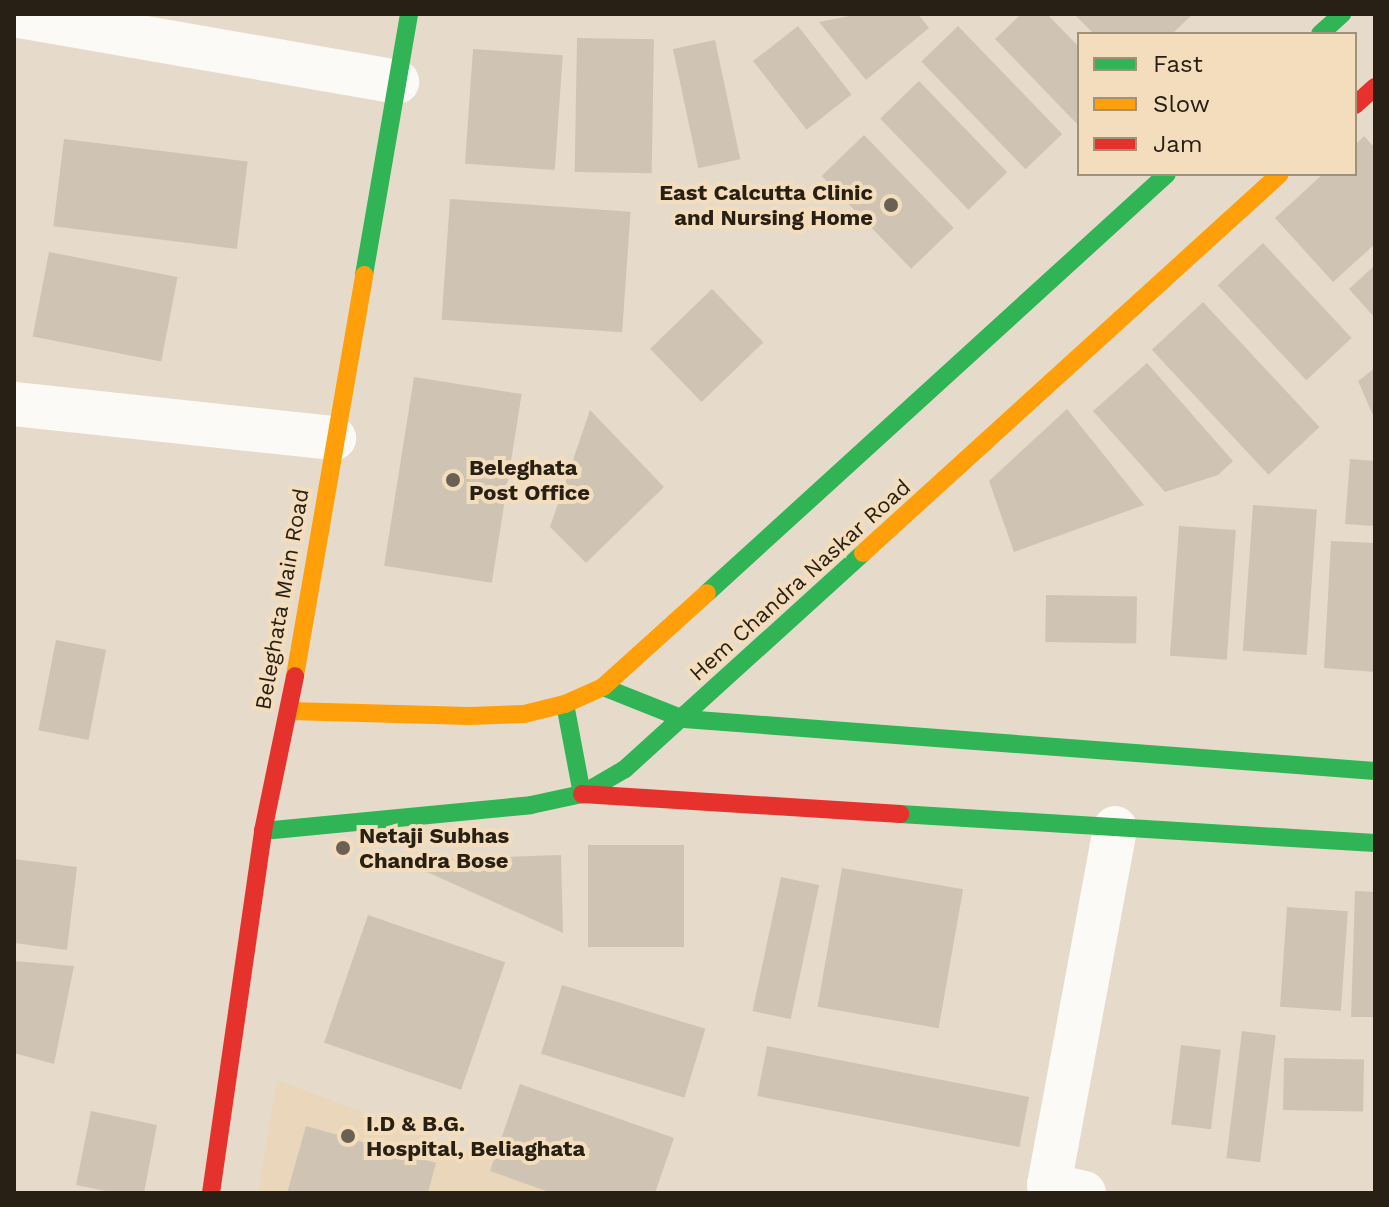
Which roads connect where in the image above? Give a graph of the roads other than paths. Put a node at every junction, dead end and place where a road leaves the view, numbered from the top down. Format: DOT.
graph roads {
  1 [pos="409,14"];
  2 [pos="1342,14"];
  3 [pos="14,15"];
  4 [pos="1322,32"];
  5 [pos="397,82"];
  6 [pos="1165,176"];
  7 [pos="1278,176"];
  8 [pos="14,404"];
  9 [pos="334,438"];
  10 [pos="603,687"];
  11 [pos="565,704"];
  12 [pos="289,711"];
  13 [pos="684,719"];
  14 [pos="1375,771"];
  15 [pos="582,794"];
  16 [pos="1115,828"];
  17 [pos="263,831"];
  18 [pos="1375,843"];
  19 [pos="1060,1190"];
  20 [pos="211,1193"];
  1 -- 5 [label="main road, Beleghata Main Road"];
  2 -- 4 [label="main road"];
  3 -- 5 [label="street"];
  5 -- 9 [label="main road, Beleghata Main Road"];
  6 -- 10 [label="main road"];
  7 -- 13 [label="main road, Hem Chandra Naskar Road"];
  8 -- 9 [label="street"];
  9 -- 12 [label="main road, Beleghata Main Road"];
  10 -- 11 [label="main road"];
  10 -- 13 [label="main road"];
  11 -- 12 [label="main road"];
  11 -- 15 [label="main road"];
  12 -- 17 [label="main road, Beleghata Main Road"];
  13 -- 14 [label="main road"];
  13 -- 15 [label="main road, Hem Chandra Naskar Road"];
  15 -- 16 [label="main road"];
  15 -- 17 [label="main road, Hem Chandra Naskar Road"];
  16 -- 18 [label="main road"];
  16 -- 19 [label="street"];
  17 -- 20 [label="main road, Beleghata Main Road"];
}
